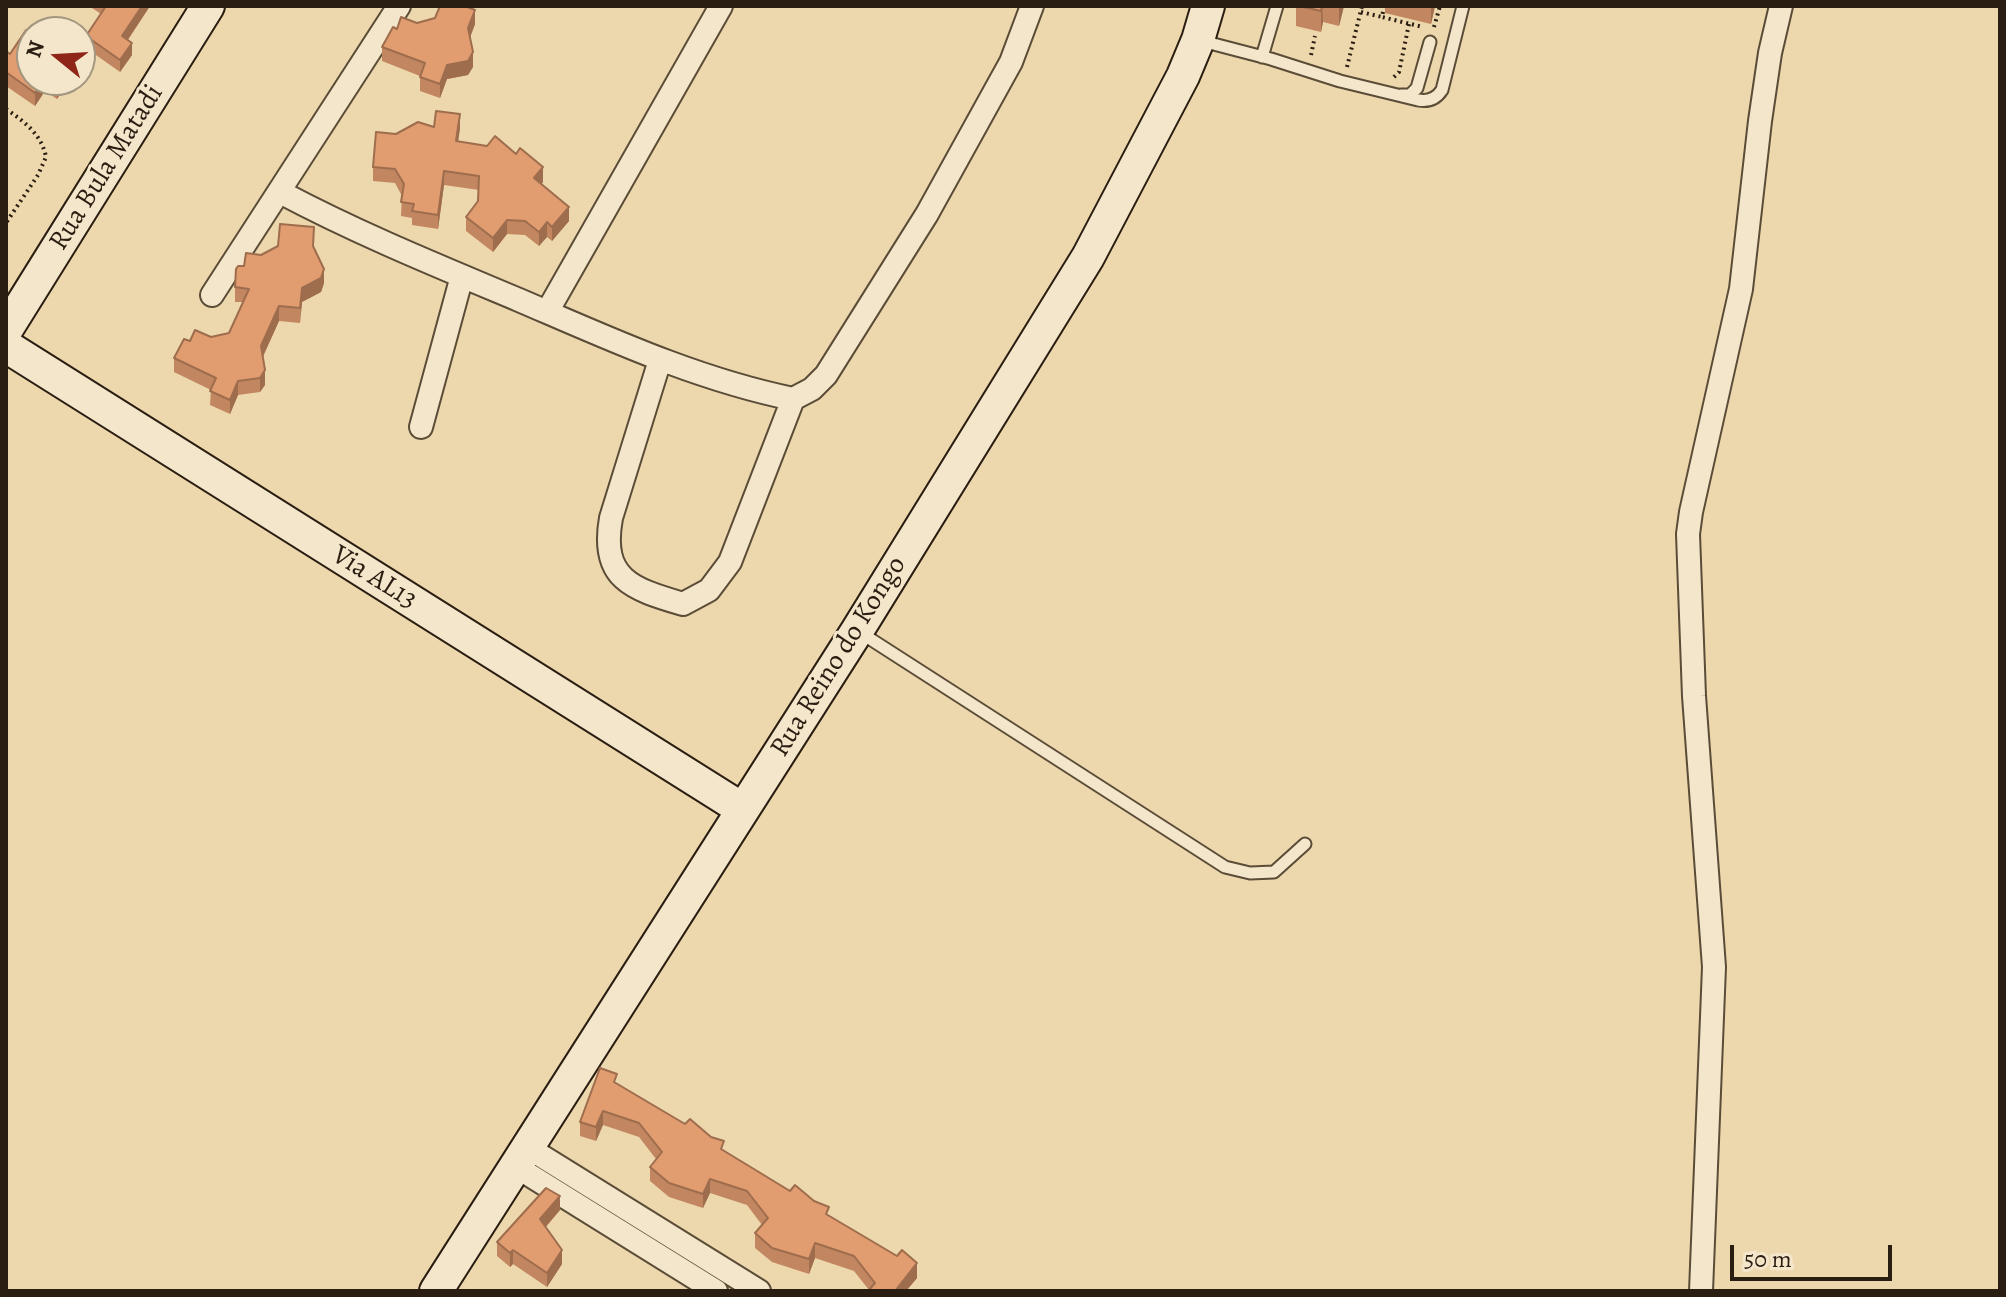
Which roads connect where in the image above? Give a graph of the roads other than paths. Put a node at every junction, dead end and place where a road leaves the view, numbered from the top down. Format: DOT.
graph roads {
  1 [pos="208,6"];
  2 [pos="399,6"];
  3 [pos="721,6"];
  4 [pos="1032,6"];
  5 [pos="1208,6"];
  6 [pos="1277,6"];
  7 [pos="1463,6"];
  8 [pos="1781,6"];
  9 [pos="1198,40"];
  10 [pos="1430,42"];
  11 [pos="1262,57"];
  12 [pos="1419,83"];
  13 [pos="1399,95"];
  14 [pos="1431,100"];
  15 [pos="280,192"];
  16 [pos="462,276"];
  17 [pos="212,295"];
  18 [pos="547,312"];
  19 [pos="6,330"];
  20 [pos="6,346"];
  21 [pos="660,360"];
  22 [pos="793,399"];
  23 [pos="421,427"];
  24 [pos="857,631"];
  25 [pos="742,809"];
  26 [pos="1305,844"];
  27 [pos="521,1156"];
  28 [pos="436,1291"];
  29 [pos="716,1291"];
  30 [pos="759,1291"];
  31 [pos="1701,1291"];
  1 -- 19 [label="street, Rua Bula Matadi"];
  2 -- 15 [label="street"];
  3 -- 18 [label="street"];
  4 -- 22 [label="street"];
  5 -- 9 [label="street, Rua Reino do Kongo"];
  6 -- 11 [label="lane"];
  7 -- 14 [label="lane"];
  8 -- 31 [label="street"];
  9 -- 11 [label="lane"];
  9 -- 24 [label="street, Rua Reino do Kongo"];
  10 -- 12 [label="lane"];
  11 -- 13 [label="lane"];
  12 -- 13 [label="lane"];
  12 -- 14 [label="lane"];
  13 -- 14 [label="lane"];
  15 -- 16 [label="street"];
  15 -- 17 [label="street"];
  16 -- 18 [label="street"];
  16 -- 23 [label="street"];
  18 -- 21 [label="street"];
  20 -- 25 [label="street, Via AL13"];
  21 -- 22 [label="street"];
  21 -- 22 [label="street"];
  24 -- 25 [label="street, Rua Reino do Kongo"];
  24 -- 26 [label="lane"];
  25 -- 27 [label="street, Rua Reino do Kongo"];
  27 -- 28 [label="street, Rua Reino do Kongo"];
  27 -- 29 [label="street"];
  27 -- 30 [label="street"];
}
